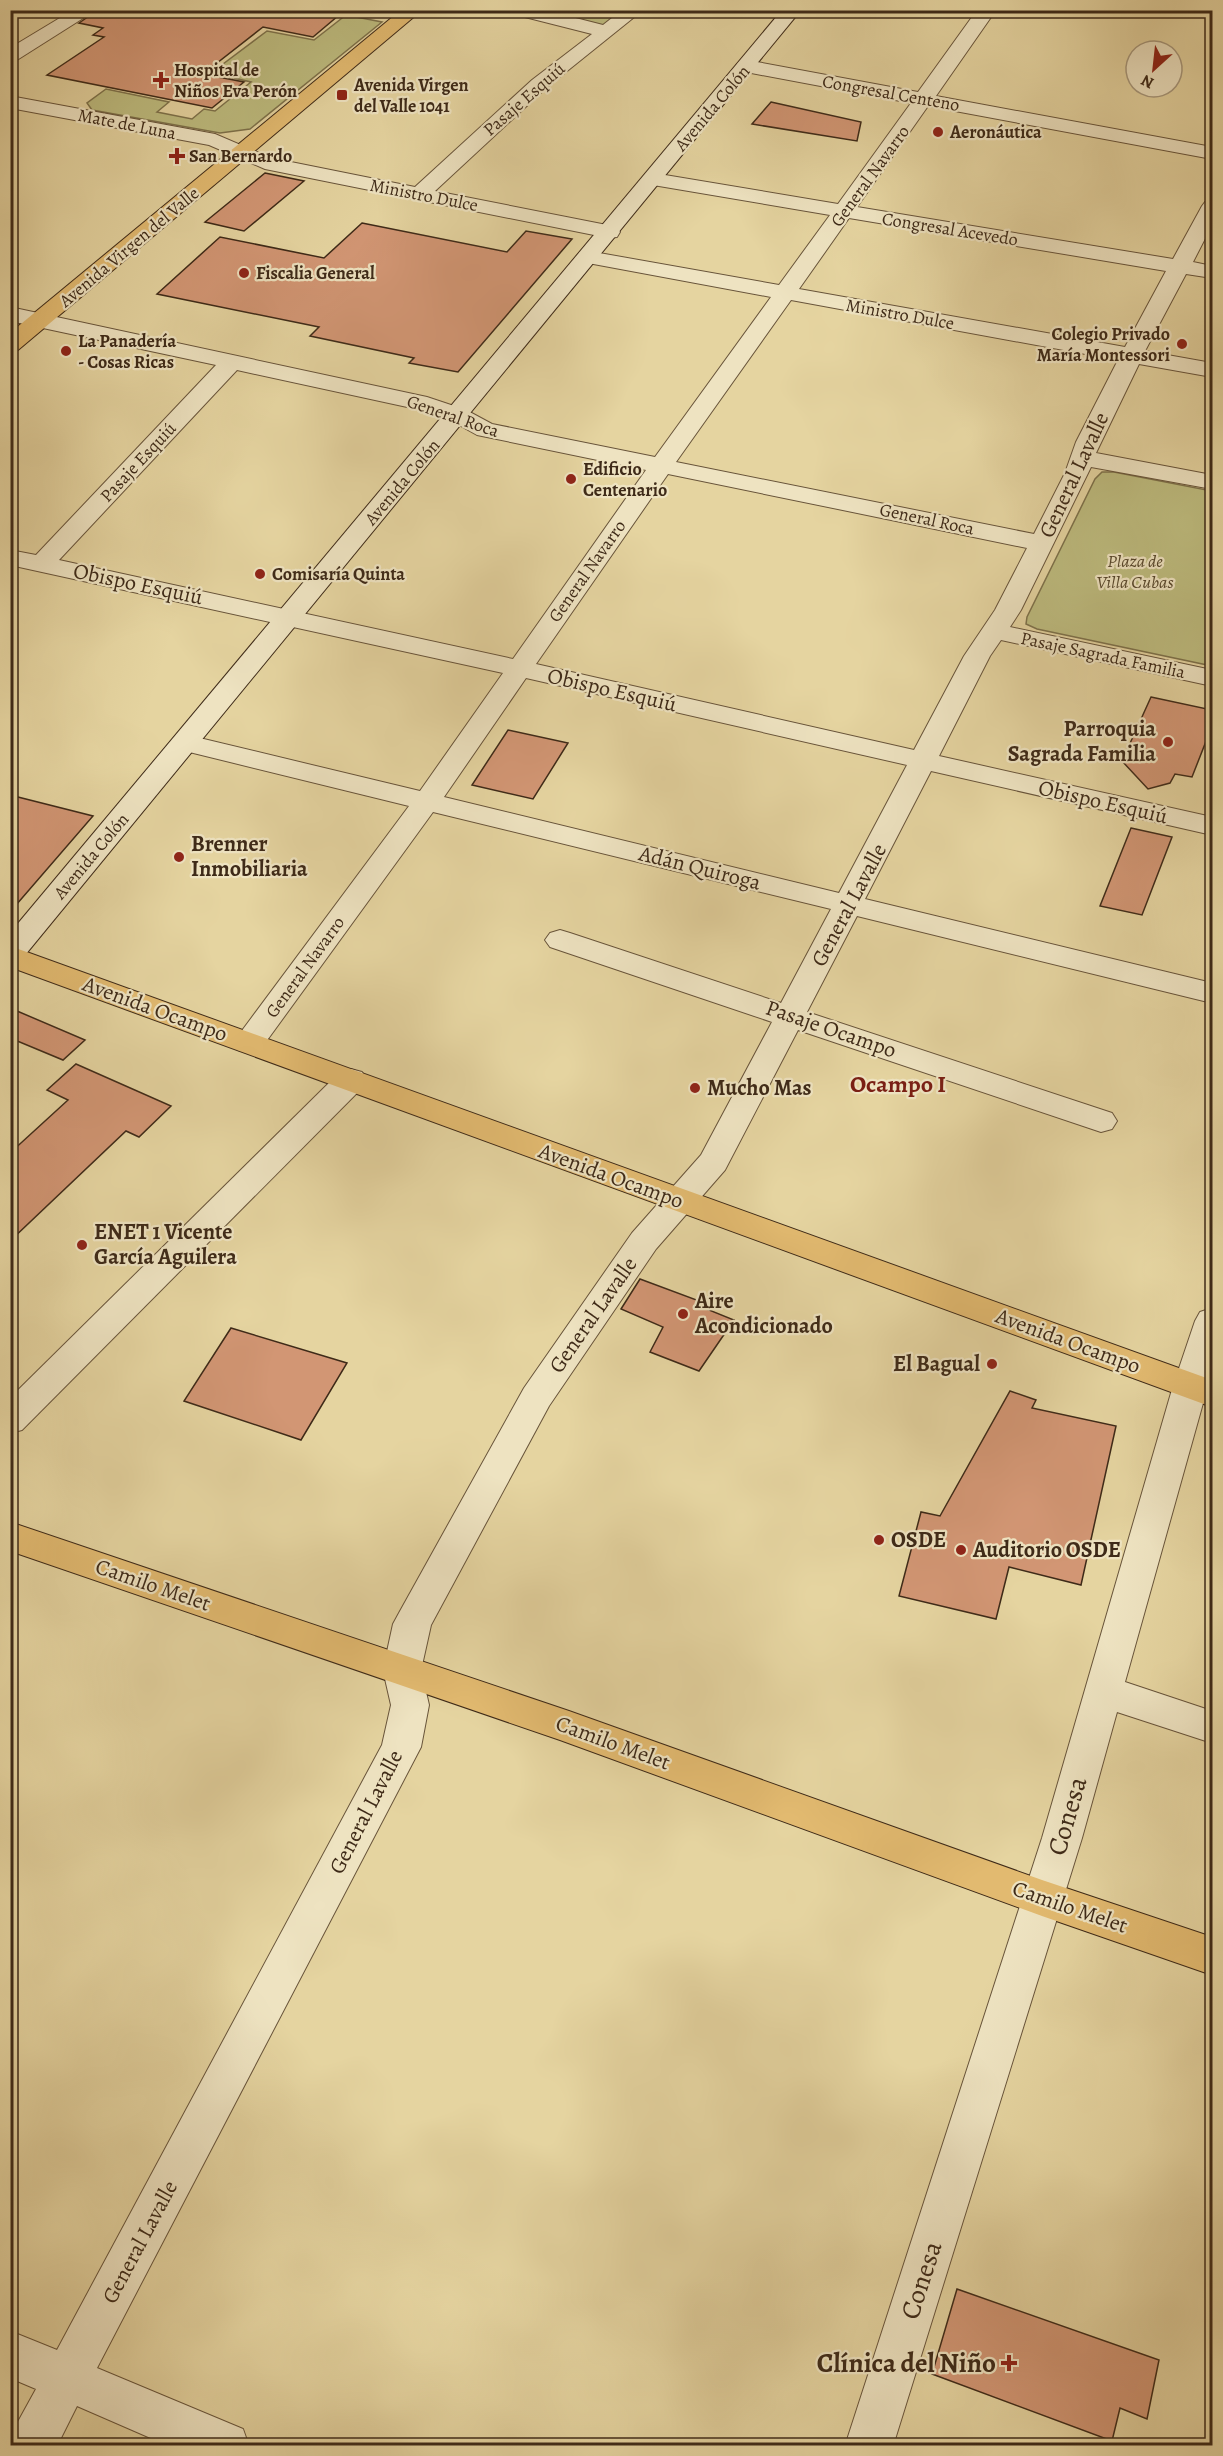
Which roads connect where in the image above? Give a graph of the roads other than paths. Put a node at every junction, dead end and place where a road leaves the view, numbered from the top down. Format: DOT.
graph roads {
  1 [pos="87,10"];
  2 [pos="413,10"];
  3 [pos="520,10"];
  4 [pos="634,10"];
  5 [pos="792,10"];
  6 [pos="987,10"];
  7 [pos="607,32"];
  8 [pos="10,56"];
  9 [pos="746,66"];
  10 [pos="925,99"];
  11 [pos="10,102"];
  12 [pos="242,153"];
  13 [pos="1212,153"];
  14 [pos="653,179"];
  15 [pos="419,194"];
  16 [pos="1212,206"];
  17 [pos="843,212"];
  18 [pos="609,232"];
  19 [pos="588,258"];
  20 [pos="1181,266"];
  21 [pos="1212,272"];
  22 [pos="784,294"];
  23 [pos="10,314"];
  24 [pos="41,320"];
  25 [pos="10,345"];
  26 [pos="1132,355"];
  27 [pos="233,362"];
  28 [pos="1212,370"];
  29 [pos="458,415"];
  30 [pos="1083,458"];
  31 [pos="662,465"];
  32 [pos="1212,482"];
  33 [pos="1041,543"];
  34 [pos="10,557"];
  35 [pos="42,563"];
  36 [pos="291,617"];
  37 [pos="993,631"];
  38 [pos="518,669"];
  39 [pos="1212,678"];
  40 [pos="186,743"];
  41 [pos="923,761"];
  42 [pos="426,802"];
  43 [pos="1212,826"];
  44 [pos="850,904"];
  45 [pos="560,940"];
  46 [pos="10,955"];
  47 [pos="1212,993"];
  48 [pos="790,1015"];
  49 [pos="249,1043"];
  50 [pos="351,1080"];
  51 [pos="1101,1121"];
  52 [pos="681,1202"];
  53 [pos="1212,1321"];
  54 [pos="1201,1390"];
  55 [pos="10,1420"];
  56 [pos="10,1536"];
  57 [pos="402,1670"];
  58 [pos="1103,1691"];
  59 [pos="1212,1727"];
  60 [pos="1042,1898"];
  61 [pos="1212,1956"];
  62 [pos="10,2354"];
  63 [pos="68,2379"];
  64 [pos="31,2445"];
  65 [pos="226,2445"];
  66 [pos="869,2445"];
  1 -- 8 [label="street"];
  2 -- 12 [label="main road, Avenida Virgen del Valle"];
  3 -- 7 [label="street"];
  4 -- 7 [label="street, Pasaje Esquiú"];
  5 -- 9 [label="street, Avenida Colón"];
  6 -- 10 [label="street, General Navarro"];
  7 -- 15 [label="street, Pasaje Esquiú"];
  9 -- 10 [label="street, Congresal Centeno"];
  9 -- 14 [label="street, Avenida Colón"];
  10 -- 13 [label="street, Congresal Centeno"];
  10 -- 17 [label="street, General Navarro"];
  11 -- 12 [label="street, Mate de Luna"];
  12 -- 15 [label="street, Ministro Dulce"];
  12 -- 24 [label="main road, Avenida Virgen del Valle"];
  14 -- 17 [label="street, Congresal Acevedo"];
  14 -- 18 [label="street, Avenida Colón"];
  15 -- 18 [label="street, Ministro Dulce"];
  16 -- 20 [label="street, General Lavalle"];
  17 -- 20 [label="street, Congresal Acevedo"];
  17 -- 22 [label="street, General Navarro"];
  18 -- 19 [label="street, Avenida Colón"];
  19 -- 22 [label="street, Ministro Dulce"];
  19 -- 29 [label="street, Avenida Colón"];
  20 -- 21 [label="street, Congresal Acevedo"];
  20 -- 26 [label="street, General Lavalle"];
  22 -- 26 [label="street, Ministro Dulce"];
  22 -- 31 [label="street, General Navarro"];
  23 -- 24 [label="street, General Roca"];
  24 -- 25 [label="main road, Avenida Virgen del Valle"];
  24 -- 27 [label="street, General Roca"];
  26 -- 28 [label="street, Ministro Dulce"];
  26 -- 30 [label="street, General Lavalle"];
  27 -- 29 [label="street, General Roca"];
  27 -- 35 [label="street, Pasaje Esquiú"];
  29 -- 31 [label="street, General Roca"];
  29 -- 36 [label="street, Avenida Colón"];
  30 -- 32 [label="street"];
  30 -- 33 [label="street, General Lavalle"];
  31 -- 33 [label="street, General Roca"];
  31 -- 38 [label="street, General Navarro"];
  33 -- 37 [label="street, General Lavalle"];
  34 -- 35 [label="street, Obispo Esquiú"];
  35 -- 36 [label="street, Obispo Esquiú"];
  36 -- 38 [label="street, Obispo Esquiú"];
  36 -- 40 [label="street, Avenida Colón"];
  37 -- 39 [label="street, Pasaje Sagrada Familia"];
  37 -- 41 [label="street, General Lavalle"];
  38 -- 41 [label="street, Obispo Esquiú"];
  38 -- 42 [label="street, General Navarro"];
  40 -- 42 [label="street, Adán Quiroga"];
  40 -- 46 [label="street, Avenida Colón"];
  41 -- 43 [label="street, Obispo Esquiú"];
  41 -- 44 [label="street, General Lavalle"];
  42 -- 44 [label="street, Adán Quiroga"];
  42 -- 49 [label="street, General Navarro"];
  44 -- 47 [label="street, Adán Quiroga"];
  44 -- 48 [label="street, General Lavalle"];
  45 -- 48 [label="street, Pasaje Ocampo"];
  46 -- 49 [label="main road, Avenida Ocampo"];
  48 -- 51 [label="street, Pasaje Ocampo"];
  48 -- 52 [label="street, General Lavalle"];
  49 -- 50 [label="main road, Avenida Ocampo"];
  50 -- 52 [label="main road, Avenida Ocampo"];
  50 -- 55 [label="street"];
  52 -- 54 [label="main road, Avenida Ocampo"];
  52 -- 57 [label="street, General Lavalle"];
  53 -- 54 [label="street, Conesa"];
  54 -- 58 [label="street, Conesa"];
  56 -- 57 [label="main road, Camilo Melet"];
  57 -- 60 [label="main road, Camilo Melet"];
  57 -- 63 [label="street, General Lavalle"];
  58 -- 59 [label="street"];
  58 -- 60 [label="street, Conesa"];
  60 -- 61 [label="main road, Camilo Melet"];
  60 -- 66 [label="street, Conesa"];
  62 -- 63 [label="street"];
  63 -- 64 [label="street, General Lavalle"];
  63 -- 65 [label="street"];
}
